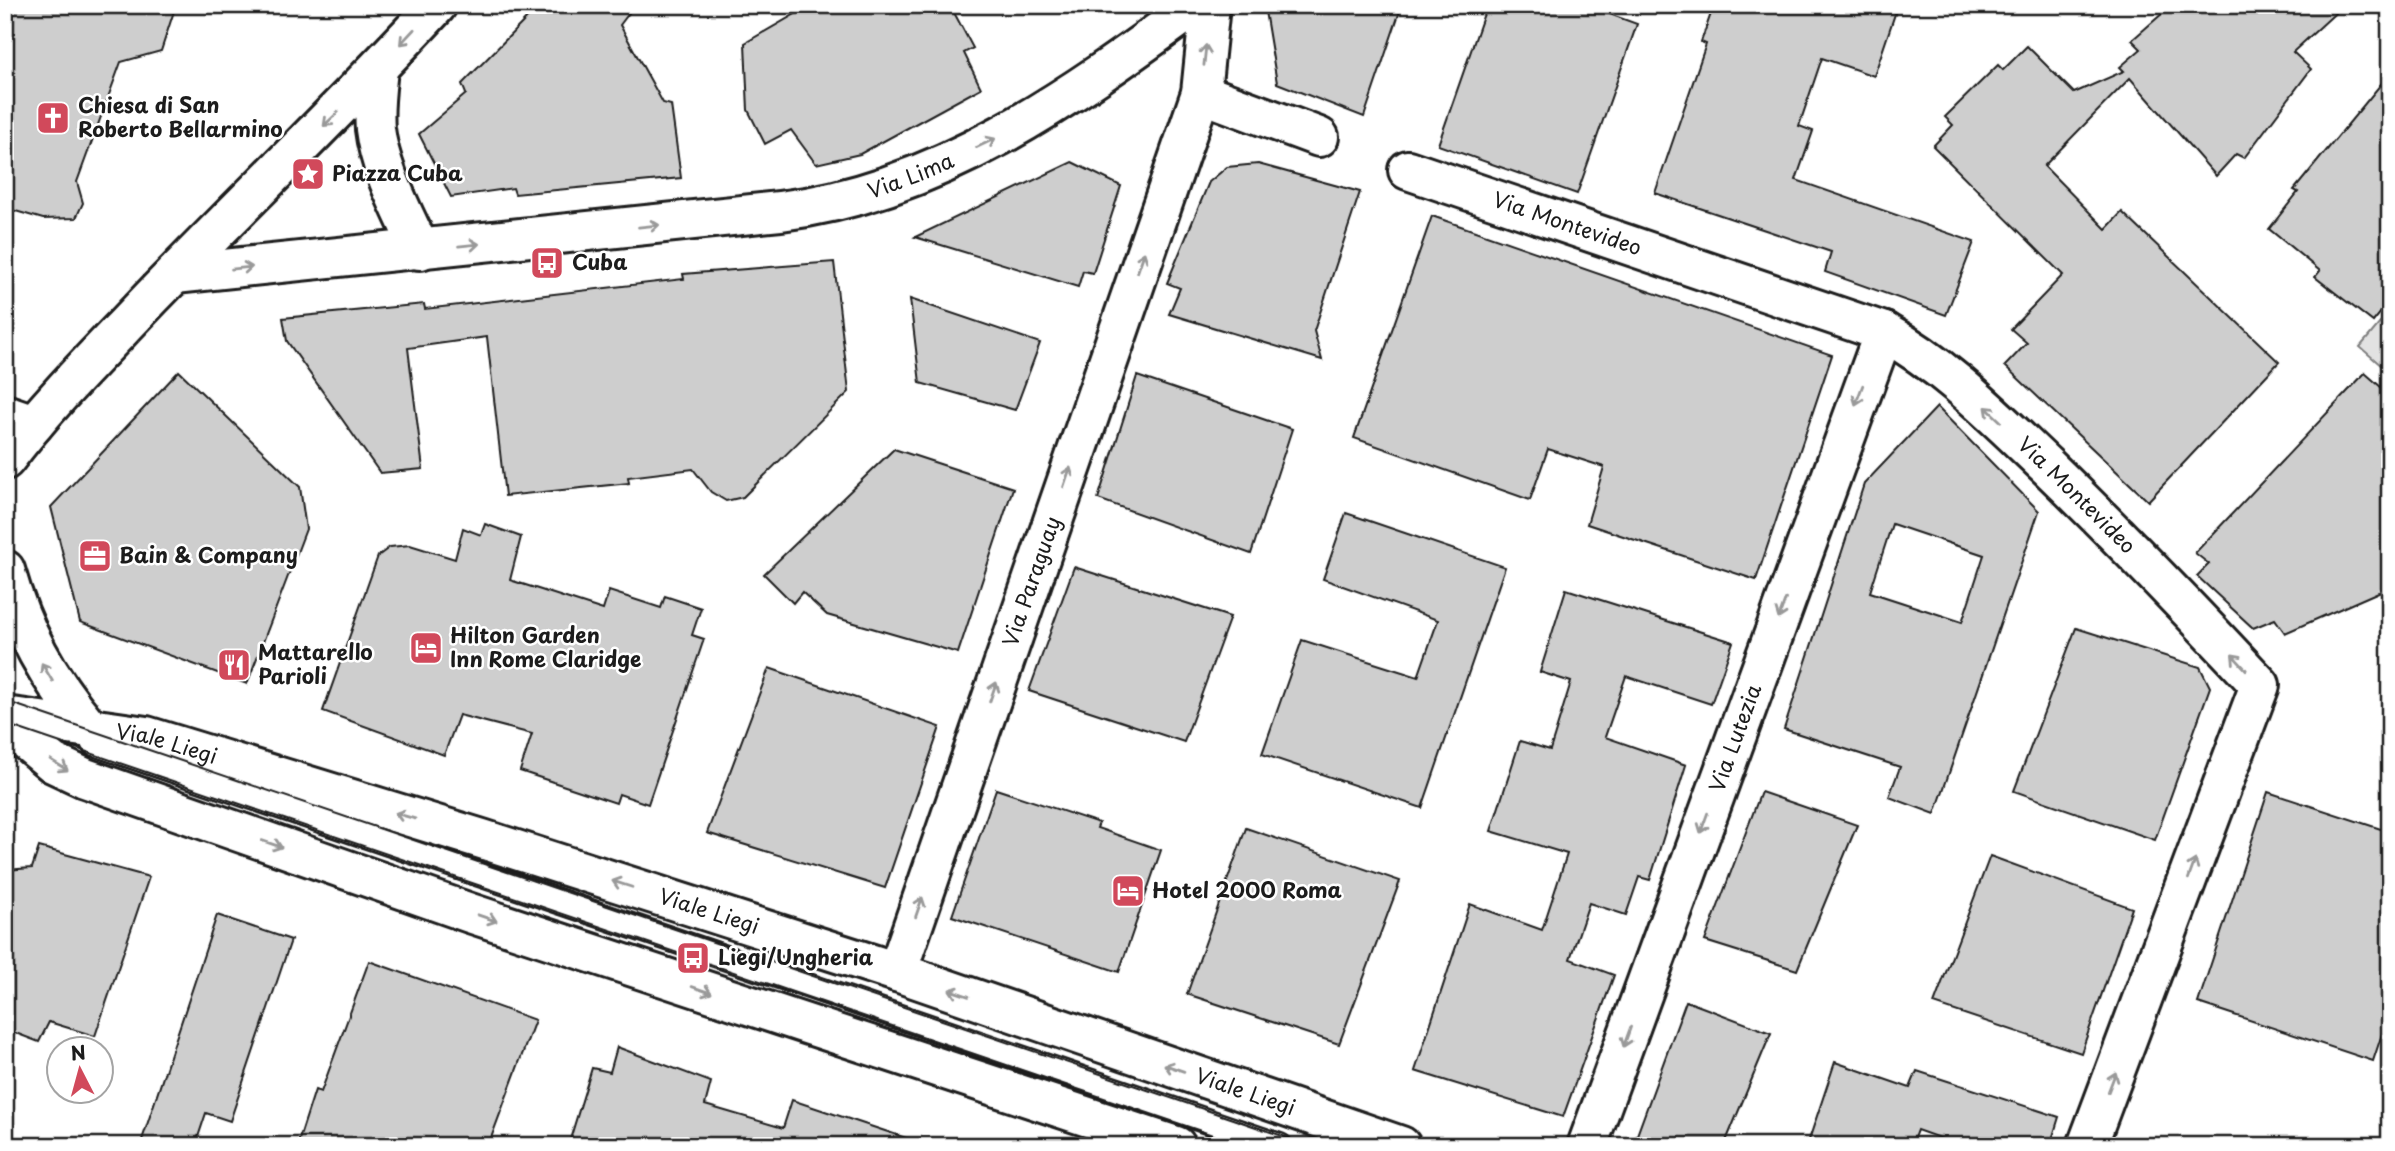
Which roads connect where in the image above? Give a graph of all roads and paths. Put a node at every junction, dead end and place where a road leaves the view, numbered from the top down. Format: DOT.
graph roads {
  1 [pos="437,5"];
  2 [pos="1196,5"];
  3 [pos="1210,5"];
  4 [pos="378,69"];
  5 [pos="1201,93"];
  6 [pos="1319,137"];
  7 [pos="1408,170"];
  8 [pos="420,250"];
  9 [pos="174,274"];
  10 [pos="1884,332"];
  11 [pos="15,436"];
  12 [pos="5,570"];
  13 [pos="5,717"];
  14 [pos="5,723"];
  15 [pos="88,726"];
  16 [pos="897,972"];
  17 [pos="1176,1146"];
  18 [pos="1280,1146"];
  19 [pos="1401,1146"];
  20 [pos="1587,1146"];
  21 [pos="2087,1146"];
  1 -- 4 [label="street, one-way"];
  8 -- 2 [label="street, Via Lima, one-way"];
  5 -- 3 [label="street, Via Paraguay, one-way"];
  4 -- 8 [label="street"];
  4 -- 9 [label="street, one-way"];
  5 -- 6 [label="street"];
  16 -- 5 [label="street, Via Paraguay, one-way"];
  7 -- 10 [label="street, Via Montevideo"];
  9 -- 8 [label="street, one-way"];
  9 -- 11 [label="street"];
  10 -- 20 [label="street, Via Lutezia, one-way"];
  21 -- 10 [label="street, Via Montevideo, one-way"];
  15 -- 12 [label="street, one-way"];
  13 -- 15 [label="street, Viale Liegi"];
  13 -- 18 [label="lane, Viale Liegi"];
  14 -- 17 [label="street, one-way"];
  16 -- 15 [label="street, Viale Liegi, one-way"];
  19 -- 16 [label="street, Viale Liegi, one-way"];
}
